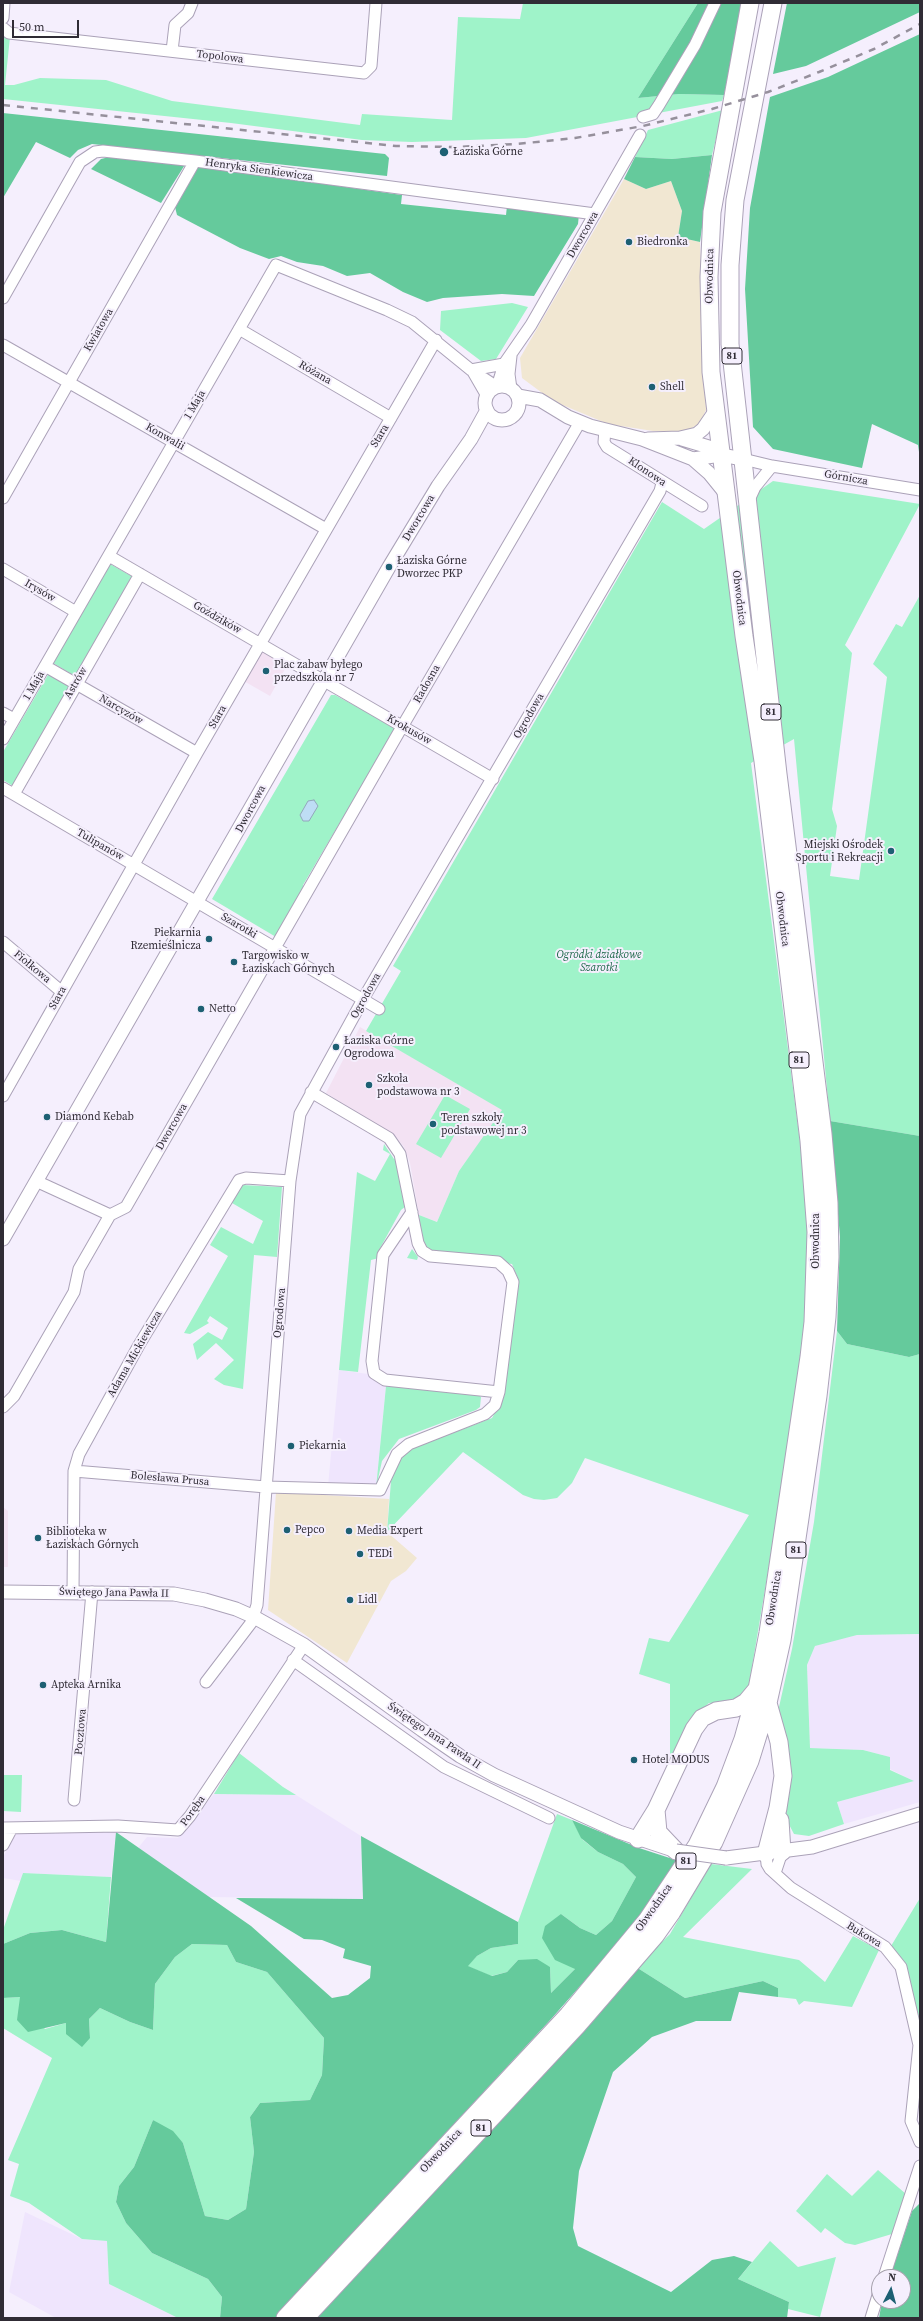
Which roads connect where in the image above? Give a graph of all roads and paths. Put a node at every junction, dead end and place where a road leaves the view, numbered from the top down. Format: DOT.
graph roads {
  1 [pos="4,3"];
  2 [pos="192,3"];
  3 [pos="376,3"];
  4 [pos="715,3"];
  5 [pos="750,3"];
  6 [pos="773,3"];
  7 [pos="3,18"];
  8 [pos="3,29"];
  9 [pos="172,51"];
  10 [pos="643,117"];
  11 [pos="640,135"];
  12 [pos="195,161"];
  13 [pos="595,214"];
  14 [pos="3,298"];
  15 [pos="239,329"];
  16 [pos="436,340"];
  17 [pos="3,345"];
  18 [pos="511,354"];
  19 [pos="504,364"];
  20 [pos="471,370"];
  21 [pos="69,383"];
  22 [pos="497,387"];
  23 [pos="514,392"];
  24 [pos="487,396"];
  25 [pos="552,409"];
  26 [pos="716,410"];
  27 [pos="517,411"];
  28 [pos="492,414"];
  29 [pos="391,418"];
  30 [pos="580,422"];
  31 [pos="605,430"];
  32 [pos="680,438"];
  33 [pos="642,439"];
  34 [pos="174,442"];
  35 [pos="721,455"];
  36 [pos="743,458"];
  37 [pos="693,459"];
  38 [pos="772,466"];
  39 [pos="662,483"];
  40 [pos="920,490"];
  41 [pos="726,494"];
  42 [pos="3,498"];
  43 [pos="748,500"];
  44 [pos="702,506"];
  45 [pos="326,529"];
  46 [pos="109,556"];
  47 [pos="3,569"];
  48 [pos="140,574"];
  49 [pos="76,612"];
  50 [pos="260,643"];
  51 [pos="45,666"];
  52 [pos="324,681"];
  53 [pos="76,684"];
  54 [pos="3,713"];
  55 [pos="14,719"];
  56 [pos="402,726"];
  57 [pos="3,739"];
  58 [pos="197,753"];
  59 [pos="493,779"];
  60 [pos="3,788"];
  61 [pos="14,794"];
  62 [pos="134,865"];
  63 [pos="197,901"];
  64 [pos="3,942"];
  65 [pos="276,947"];
  66 [pos="62,992"];
  67 [pos="364,1000"];
  68 [pos="379,1009"];
  69 [pos="311,1092"];
  70 [pos="3,1095"];
  71 [pos="36,1181"];
  72 [pos="290,1181"];
  73 [pos="412,1212"];
  74 [pos="110,1215"];
  75 [pos="3,1239"];
  76 [pos="500,1392"];
  77 [pos="3,1407"];
  78 [pos="74,1471"];
  79 [pos="266,1487"];
  80 [pos="3,1592"];
  81 [pos="92,1592"];
  82 [pos="73,1593"];
  83 [pos="254,1616"];
  84 [pos="304,1645"];
  85 [pos="293,1660"];
  86 [pos="206,1682"];
  87 [pos="757,1689"];
  88 [pos="768,1703"];
  89 [pos="725,1710"];
  90 [pos="743,1739"];
  91 [pos="750,1761"];
  92 [pos="782,1761"];
  93 [pos="74,1800"];
  94 [pos="656,1810"];
  95 [pos="920,1814"];
  96 [pos="549,1818"];
  97 [pos="7,1828"];
  98 [pos="638,1839"];
  99 [pos="3,1845"];
  100 [pos="676,1851"];
  101 [pos="774,1853"];
  102 [pos="775,1873"];
  103 [pos="920,2142"];
  104 [pos="920,2166"];
  105 [pos="887,2269"];
  106 [pos="285,2318"];
  107 [pos="305,2318"];
  1 -- 7 [label="street"];
  2 -- 9 [label="street"];
  3 -- 9 [label="street, Topolowa"];
  4 -- 10 [label="street"];
  5 -- 26 [label="main road, Obwodnica / 81"];
  6 -- 36 [label="main road, Obwodnica / 81"];
  8 -- 9 [label="street, Topolowa"];
  11 -- 13 [label="street, Dworcowa"];
  12 -- 13 [label="street, Henryka Sienkiewicza"];
  12 -- 14 [label="street, Henryka Sienkiewicza"];
  12 -- 21 [label="street, Kwiatowa"];
  13 -- 18 [label="street, Dworcowa"];
  15 -- 16 [label="street, 1 Maja"];
  15 -- 29 [label="street, Różana"];
  15 -- 34 [label="street, 1 Maja"];
  16 -- 20 [label="street, 1 Maja"];
  16 -- 29 [label="street, Stara"];
  17 -- 21 [label="street, Konwalii"];
  18 -- 19 [label="street, Dworcowa"];
  18 -- 23 [label="street, Dworcowa"];
  19 -- 20 [label="street"];
  19 -- 22 [label="street, Dworcowa"];
  20 -- 22 [label="street, 1 Maja"];
  20 -- 24 [label="street, 1 Maja"];
  21 -- 34 [label="street, Konwalii"];
  21 -- 42 [label="street, Kwiatowa"];
  22 -- 23 [label="street"];
  22 -- 24 [label="street"];
  23 -- 25 [label="street"];
  23 -- 27 [label="street"];
  24 -- 28 [label="street"];
  25 -- 27 [label="street"];
  25 -- 30 [label="street"];
  26 -- 32 [label="street"];
  26 -- 35 [label="main road, Obwodnica / 81"];
  27 -- 28 [label="street"];
  28 -- 52 [label="street, Dworcowa"];
  29 -- 45 [label="street, Stara"];
  30 -- 31 [label="street"];
  30 -- 56 [label="street, Radosna"];
  31 -- 33 [label="street"];
  31 -- 39 [label="street, Klonowa"];
  32 -- 33 [label="street"];
  32 -- 35 [label="street"];
  33 -- 37 [label="street"];
  34 -- 45 [label="street, Konwalii"];
  34 -- 46 [label="street, 1 Maja"];
  35 -- 36 [label="street"];
  35 -- 37 [label="street"];
  35 -- 41 [label="main road, Obwodnica / 81"];
  36 -- 38 [label="street, Górnicza"];
  36 -- 43 [label="main road, Obwodnica / 81"];
  37 -- 41 [label="street"];
  38 -- 40 [label="street, Górnicza"];
  38 -- 43 [label="street"];
  39 -- 44 [label="street, Klonowa"];
  39 -- 59 [label="street, Ogrodowa"];
  41 -- 87 [label="main road, Obwodnica / 81"];
  43 -- 88 [label="main road, Obwodnica / 81"];
  45 -- 50 [label="street, Stara"];
  46 -- 48 [label="street, Goździków"];
  46 -- 49 [label="street, 1 Maja"];
  47 -- 49 [label="street, Irysów"];
  48 -- 50 [label="street, Goździków"];
  48 -- 53 [label="street, Astrów"];
  49 -- 51 [label="street, 1 Maja"];
  50 -- 52 [label="street, Goździków"];
  50 -- 58 [label="street, Stara"];
  51 -- 53 [label="street, Narcyzów"];
  51 -- 55 [label="street, 1 Maja"];
  52 -- 56 [label="street, Krokusów"];
  52 -- 63 [label="street, Dworcowa"];
  53 -- 58 [label="street, Narcyzów"];
  53 -- 61 [label="street, Astrów"];
  54 -- 55 [label="street"];
  55 -- 57 [label="street, 1 Maja"];
  56 -- 59 [label="street, Krokusów"];
  56 -- 65 [label="street, Radosna"];
  58 -- 62 [label="street, Stara"];
  59 -- 67 [label="street, Ogrodowa"];
  60 -- 61 [label="street, Tulipanów"];
  61 -- 62 [label="street, Tulipanów"];
  62 -- 63 [label="street, Tulipanów"];
  62 -- 66 [label="street, Stara"];
  63 -- 65 [label="street, Szarotki"];
  63 -- 71 [label="street, Dworcowa"];
  64 -- 66 [label="street, Fiołkowa"];
  65 -- 67 [label="street, Szarotki"];
  65 -- 74 [label="street, Dworcowa"];
  66 -- 70 [label="street, Stara"];
  67 -- 68 [label="street, Szarotki"];
  67 -- 69 [label="street, Ogrodowa"];
  69 -- 72 [label="street, Ogrodowa"];
  69 -- 73 [label="street"];
  71 -- 74 [label="street"];
  71 -- 75 [label="street, Dworcowa"];
  72 -- 78 [label="street, Adama Mickiewicza"];
  72 -- 79 [label="street, Ogrodowa"];
  73 -- 76 [label="street"];
  73 -- 76 [label="street"];
  74 -- 77 [label="street"];
  76 -- 79 [label="street, Bolesława Prusa"];
  78 -- 79 [label="street, Bolesława Prusa"];
  78 -- 82 [label="street, Adama Mickiewicza"];
  79 -- 83 [label="street, Ogrodowa"];
  80 -- 82 [label="street, Świętego Jana Pawła II"];
  81 -- 82 [label="street, Świętego Jana Pawła II"];
  81 -- 83 [label="street, Świętego Jana Pawła II"];
  81 -- 93 [label="street, Pocztowa"];
  83 -- 84 [label="street, Świętego Jana Pawła II"];
  83 -- 86 [label="street"];
  84 -- 85 [label="street, Poręba"];
  84 -- 98 [label="street, Świętego Jana Pawła II"];
  85 -- 96 [label="street, Świętego Jana Pawła II"];
  85 -- 97 [label="street, Poręba"];
  87 -- 89 [label="main road"];
  87 -- 90 [label="main road, Obwodnica / 81"];
  88 -- 91 [label="main road, Obwodnica / 81"];
  88 -- 92 [label="main road"];
  89 -- 90 [label="main road"];
  89 -- 94 [label="main road"];
  90 -- 106 [label="main road, Obwodnica / 81"];
  91 -- 92 [label="main road"];
  91 -- 107 [label="main road, Obwodnica / 81"];
  92 -- 101 [label="main road"];
  94 -- 98 [label="main road"];
  94 -- 100 [label="main road"];
  95 -- 101 [label="street, Świętego Jana Pawła II"];
  97 -- 99 [label="street"];
  98 -- 100 [label="street, Świętego Jana Pawła II"];
  100 -- 101 [label="street, Świętego Jana Pawła II, bridge"];
  101 -- 102 [label="street"];
  101 -- 102 [label="street, Bukowa"];
  102 -- 103 [label="street, Bukowa"];
  104 -- 105 [label="street"];
}
